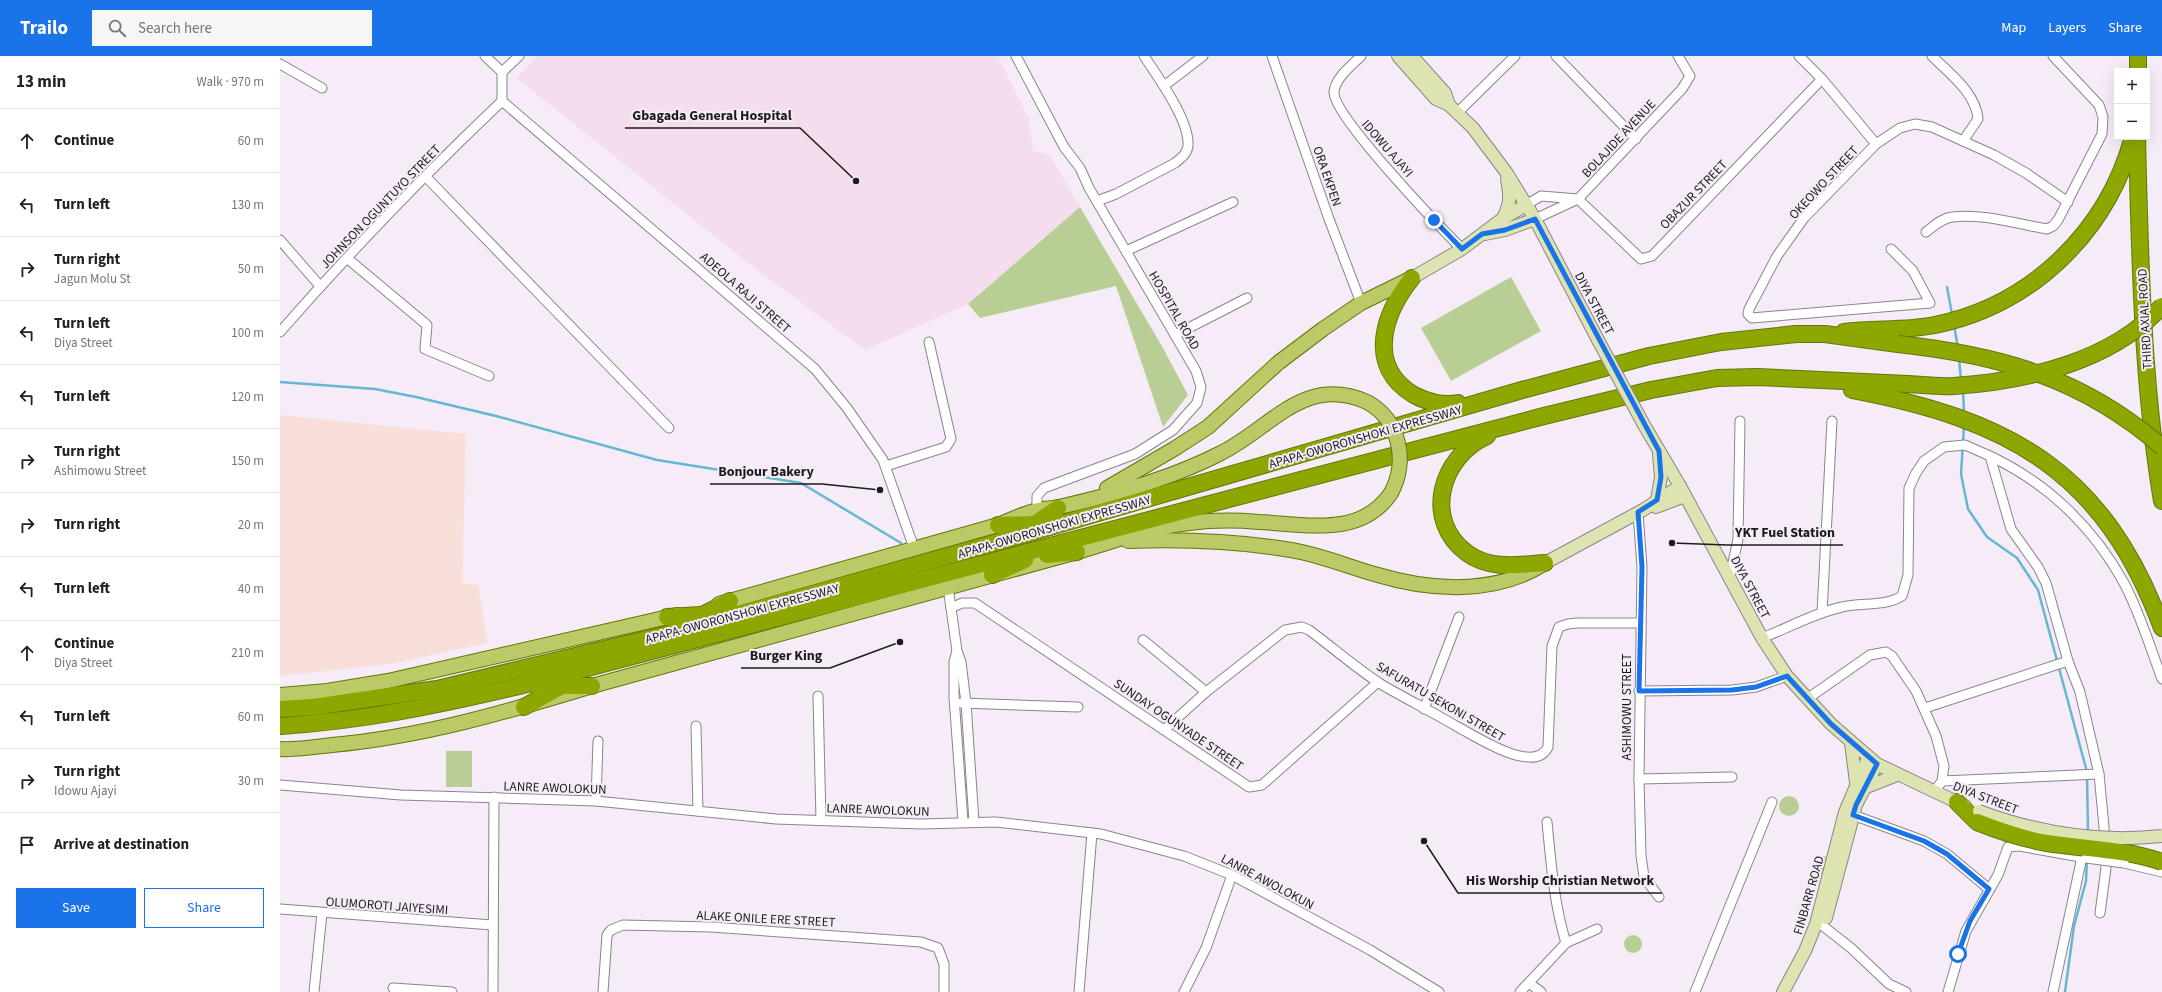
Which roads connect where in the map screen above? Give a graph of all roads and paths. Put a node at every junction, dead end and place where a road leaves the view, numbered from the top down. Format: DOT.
graph roads {
  1 [pos="485,56"];
  2 [pos="518,56"];
  3 [pos="1016,56"];
  4 [pos="1144,56"];
  5 [pos="1203,56"];
  6 [pos="1272,56"];
  7 [pos="1361,56"];
  8 [pos="1398,56"];
  9 [pos="1412,56"];
  10 [pos="1514,56"];
  11 [pos="1556,56"];
  12 [pos="1678,56"];
  13 [pos="1799,56"];
  14 [pos="1932,56"];
  15 [pos="2053,56"];
  16 [pos="2138,56"];
  17 [pos="280,64"];
  18 [pos="2138,68"];
  19 [pos="502,72"];
  20 [pos="1822,79"];
  21 [pos="1164,86"];
  22 [pos="322,88"];
  23 [pos="502,101"];
  24 [pos="1453,109"];
  25 [pos="1636,140"];
  26 [pos="2132,140"];
  27 [pos="2137,140"];
  28 [pos="1963,141"];
  29 [pos="1876,144"];
  30 [pos="1506,172"];
  31 [pos="426,177"];
  32 [pos="1578,199"];
  33 [pos="1097,201"];
  34 [pos="1233,202"];
  35 [pos="2068,202"];
  36 [pos="1526,205"];
  37 [pos="1502,219"];
  38 [pos="1535,219"];
  39 [pos="1926,232"];
  40 [pos="1482,234"];
  41 [pos="280,240"];
  42 [pos="1462,249"];
  43 [pos="1891,249"];
  44 [pos="1126,251"];
  45 [pos="348,258"];
  46 [pos="1412,278"];
  47 [pos="320,286"];
  48 [pos="1247,298"];
  49 [pos="1361,303"];
  50 [pos="2162,306"];
  51 [pos="280,332"];
  52 [pos="1825,334"];
  53 [pos="1175,335"];
  54 [pos="929,342"];
  55 [pos="489,376"];
  56 [pos="1800,380"];
  57 [pos="1522,390"];
  58 [pos="1540,417"];
  59 [pos="1740,421"];
  60 [pos="1832,421"];
  61 [pos="669,428"];
  62 [pos="1393,428"];
  63 [pos="2162,447"];
  64 [pos="1659,451"];
  65 [pos="1990,456"];
  66 [pos="886,466"];
  67 [pos="1683,491"];
  68 [pos="1087,499"];
  69 [pos="1657,500"];
  70 [pos="2162,501"];
  71 [pos="1058,508"];
  72 [pos="1641,511"];
  73 [pos="1036,517"];
  74 [pos="1066,522"];
  75 [pos="998,525"];
  76 [pos="1006,540"];
  77 [pos="1110,542"];
  78 [pos="1072,547"];
  79 [pos="914,548"];
  80 [pos="1545,563"];
  81 [pos="990,568"];
  82 [pos="1730,577"];
  83 [pos="948,588"];
  84 [pos="733,608"];
  85 [pos="951,608"];
  86 [pos="1822,613"];
  87 [pos="699,615"];
  88 [pos="667,617"];
  89 [pos="1459,617"];
  90 [pos="1640,623"];
  91 [pos="2162,628"];
  92 [pos="668,634"];
  93 [pos="1762,638"];
  94 [pos="1143,640"];
  95 [pos="957,651"];
  96 [pos="2065,662"];
  97 [pos="586,669"];
  98 [pos="1787,676"];
  99 [pos="2162,679"];
  100 [pos="1378,682"];
  101 [pos="519,686"];
  102 [pos="592,686"];
  103 [pos="560,687"];
  104 [pos="1639,691"];
  105 [pos="1206,692"];
  106 [pos="280,695"];
  107 [pos="818,696"];
  108 [pos="1807,699"];
  109 [pos="954,702"];
  110 [pos="966,703"];
  111 [pos="524,707"];
  112 [pos="1078,707"];
  113 [pos="1925,708"];
  114 [pos="280,709"];
  115 [pos="1424,709"];
  116 [pos="280,726"];
  117 [pos="696,726"];
  118 [pos="1164,730"];
  119 [pos="598,741"];
  120 [pos="1851,743"];
  121 [pos="280,749"];
  122 [pos="1873,761"];
  123 [pos="2091,774"];
  124 [pos="1897,775"];
  125 [pos="1732,777"];
  126 [pos="1639,779"];
  127 [pos="1942,781"];
  128 [pos="280,785"];
  129 [pos="1860,785"];
  130 [pos="1934,792"];
  131 [pos="494,797"];
  132 [pos="596,801"];
  133 [pos="1772,802"];
  134 [pos="1957,802"];
  135 [pos="1853,807"];
  136 [pos="698,811"];
  137 [pos="1978,817"];
  138 [pos="821,820"];
  139 [pos="963,821"];
  140 [pos="974,822"];
  141 [pos="1547,822"];
  142 [pos="1092,833"];
  143 [pos="2162,836"];
  144 [pos="2084,858"];
  145 [pos="2162,862"];
  146 [pos="2162,872"];
  147 [pos="1232,875"];
  148 [pos="1989,889"];
  149 [pos="1659,897"];
  150 [pos="280,910"];
  151 [pos="322,913"];
  152 [pos="2100,913"];
  153 [pos="492,925"];
  154 [pos="1823,926"];
  155 [pos="1597,929"];
  156 [pos="1566,944"];
  157 [pos="1529,982"];
  158 [pos="393,988"];
  159 [pos="1888,988"];
  160 [pos="314,992"];
  161 [pos="452,992"];
  162 [pos="493,992"];
  163 [pos="603,992"];
  164 [pos="944,992"];
  165 [pos="1078,992"];
  166 [pos="1184,992"];
  167 [pos="1439,992"];
  168 [pos="1520,992"];
  169 [pos="1541,992"];
  170 [pos="1694,992"];
  171 [pos="1783,992"];
  172 [pos="1792,992"];
  173 [pos="1906,992"];
  174 [pos="1948,992"];
  175 [pos="2053,992"];
  1 -- 19 [label="street"];
  2 -- 19 [label="street"];
  3 -- 33 [label="street, HOSPITAL ROAD"];
  4 -- 21 [label="street"];
  5 -- 21 [label="street"];
  6 -- 49 [label="street, ORA EKPEN"];
  7 -- 42 [label="street, IDOWU AJAYI"];
  8 -- 24 [label="main road, DIYA STREET"];
  9 -- 24 [label="main road, DIYA STREET"];
  10 -- 24 [label="street"];
  11 -- 25 [label="street"];
  12 -- 25 [label="street, BOLAJIDE AVENUE"];
  13 -- 20 [label="street"];
  14 -- 28 [label="street"];
  15 -- 35 [label="street"];
  16 -- 18 [label="highway"];
  17 -- 22 [label="street"];
  19 -- 23 [label="street"];
  20 -- 29 [label="street"];
  20 -- 32 [label="street, OBAZUR STREET"];
  21 -- 33 [label="street"];
  23 -- 31 [label="street, JOHNSON OGUNTUYO STREET"];
  23 -- 66 [label="street, ADEOLA RAJI STREET"];
  24 -- 30 [label="main road, DIYA STREET"];
  25 -- 32 [label="street, BOLAJIDE AVENUE"];
  26 -- 52 [label="highway"];
  27 -- 70 [label="highway, THIRD AXIAL ROAD"];
  28 -- 29 [label="street, OKEOWO STREET"];
  28 -- 35 [label="street, OKEOWO STREET"];
  29 -- 43 [label="street, OKEOWO STREET"];
  30 -- 36 [label="main road, DIYA STREET"];
  30 -- 37 [label="main road"];
  31 -- 45 [label="street, JOHNSON OGUNTUYO STREET"];
  31 -- 61 [label="street"];
  32 -- 36 [label="street"];
  32 -- 38 [label="street, BOLAJIDE AVENUE"];
  33 -- 44 [label="street, HOSPITAL ROAD"];
  34 -- 44 [label="street"];
  35 -- 39 [label="street"];
  36 -- 37 [label="main road"];
  36 -- 38 [label="main road, DIYA STREET"];
  37 -- 40 [label="main road"];
  38 -- 40 [label="main road"];
  38 -- 64 [label="main road, DIYA STREET, bridge"];
  40 -- 42 [label="main road"];
  41 -- 47 [label="street"];
  42 -- 46 [label="main road"];
  44 -- 53 [label="street, HOSPITAL ROAD"];
  45 -- 47 [label="street, JOHNSON OGUNTUYO STREET"];
  45 -- 55 [label="street"];
  46 -- 49 [label="main road"];
  46 -- 57 [label="highway"];
  47 -- 51 [label="street, JOHNSON OGUNTUYO STREET"];
  48 -- 53 [label="street"];
  49 -- 68 [label="main road"];
  50 -- 56 [label="highway, bridge"];
  52 -- 57 [label="highway, APAPA-OWORONSHOKI EXPRESSWAY"];
  52 -- 63 [label="highway, bridge"];
  53 -- 73 [label="street, HOSPITAL ROAD"];
  54 -- 66 [label="street"];
  56 -- 58 [label="highway, APAPA-OWORONSHOKI EXPRESSWAY"];
  56 -- 91 [label="highway"];
  57 -- 62 [label="highway, APAPA-OWORONSHOKI EXPRESSWAY"];
  58 -- 78 [label="highway, APAPA-OWORONSHOKI EXPRESSWAY"];
  58 -- 80 [label="highway"];
  59 -- 82 [label="street"];
  60 -- 86 [label="street"];
  62 -- 68 [label="main road, bridge"];
  62 -- 74 [label="highway, APAPA-OWORONSHOKI EXPRESSWAY"];
  62 -- 77 [label="main road, bridge"];
  64 -- 67 [label="main road, DIYA STREET"];
  64 -- 69 [label="main road"];
  65 -- 86 [label="street"];
  65 -- 96 [label="street"];
  65 -- 99 [label="street"];
  66 -- 79 [label="street, ADEOLA RAJI STREET"];
  67 -- 69 [label="main road"];
  67 -- 72 [label="main road"];
  67 -- 82 [label="main road, DIYA STREET"];
  68 -- 71 [label="main road, APAPA-OWORONSHOKI EXPRESSWAY"];
  69 -- 72 [label="main road"];
  71 -- 73 [label="highway"];
  72 -- 80 [label="main road"];
  72 -- 90 [label="street, ASHIMOWU STREET"];
  73 -- 74 [label="highway"];
  73 -- 75 [label="highway"];
  73 -- 76 [label="highway"];
  74 -- 76 [label="highway, APAPA-OWORONSHOKI EXPRESSWAY"];
  75 -- 79 [label="main road, APAPA-OWORONSHOKI EXPRESSWAY"];
  76 -- 84 [label="highway, APAPA-OWORONSHOKI EXPRESSWAY"];
  77 -- 78 [label="main road, APAPA-OWORONSHOKI EXPRESSWAY"];
  77 -- 80 [label="main road"];
  78 -- 81 [label="highway, APAPA-OWORONSHOKI EXPRESSWAY"];
  78 -- 81 [label="highway"];
  79 -- 84 [label="main road, APAPA-OWORONSHOKI EXPRESSWAY"];
  81 -- 83 [label="main road, APAPA-OWORONSHOKI EXPRESSWAY"];
  81 -- 97 [label="highway, APAPA-OWORONSHOKI EXPRESSWAY"];
  82 -- 93 [label="main road, DIYA STREET"];
  83 -- 85 [label="street"];
  83 -- 102 [label="main road, APAPA-OWORONSHOKI EXPRESSWAY"];
  84 -- 87 [label="highway"];
  84 -- 88 [label="main road, APAPA-OWORONSHOKI EXPRESSWAY"];
  84 -- 92 [label="highway, APAPA-OWORONSHOKI EXPRESSWAY"];
  85 -- 95 [label="street"];
  85 -- 118 [label="street, SUNDAY OGUNYADE STREET"];
  86 -- 93 [label="street"];
  87 -- 88 [label="highway"];
  87 -- 92 [label="highway"];
  88 -- 106 [label="main road, APAPA-OWORONSHOKI EXPRESSWAY"];
  89 -- 115 [label="street"];
  90 -- 104 [label="street, ASHIMOWU STREET"];
  90 -- 115 [label="street, SAFURATU SEKONI STREET"];
  92 -- 114 [label="highway, APAPA-OWORONSHOKI EXPRESSWAY"];
  93 -- 98 [label="main road, DIYA STREET"];
  94 -- 105 [label="street"];
  95 -- 109 [label="street"];
  95 -- 110 [label="street"];
  96 -- 113 [label="street"];
  96 -- 123 [label="street"];
  97 -- 101 [label="highway, APAPA-OWORONSHOKI EXPRESSWAY"];
  97 -- 103 [label="highway"];
  98 -- 104 [label="street"];
  98 -- 108 [label="main road, DIYA STREET"];
  100 -- 105 [label="street, SAFURATU SEKONI STREET"];
  100 -- 115 [label="street, SAFURATU SEKONI STREET"];
  100 -- 118 [label="street, SUNDAY OGUNYADE STREET"];
  101 -- 103 [label="highway"];
  101 -- 116 [label="highway, APAPA-OWORONSHOKI EXPRESSWAY"];
  102 -- 103 [label="highway"];
  102 -- 111 [label="main road, APAPA-OWORONSHOKI EXPRESSWAY"];
  103 -- 111 [label="highway"];
  104 -- 126 [label="street, ASHIMOWU STREET"];
  105 -- 118 [label="street, SAFURATU SEKONI STREET"];
  107 -- 138 [label="street"];
  108 -- 113 [label="street"];
  108 -- 120 [label="main road, DIYA STREET"];
  109 -- 110 [label="street"];
  109 -- 139 [label="street"];
  110 -- 112 [label="street"];
  110 -- 140 [label="street"];
  111 -- 121 [label="main road, APAPA-OWORONSHOKI EXPRESSWAY"];
  113 -- 127 [label="street"];
  117 -- 136 [label="street"];
  119 -- 132 [label="street"];
  120 -- 122 [label="main road, DIYA STREET"];
  120 -- 129 [label="main road"];
  122 -- 124 [label="main road, DIYA STREET"];
  122 -- 129 [label="main road"];
  123 -- 127 [label="street"];
  123 -- 152 [label="street"];
  124 -- 129 [label="main road"];
  124 -- 130 [label="main road, DIYA STREET"];
  125 -- 126 [label="street"];
  126 -- 149 [label="street, ASHIMOWU STREET"];
  127 -- 130 [label="street"];
  128 -- 131 [label="street, LANRE AWOLOKUN"];
  129 -- 135 [label="main road"];
  130 -- 134 [label="main road, DIYA STREET"];
  131 -- 132 [label="street, LANRE AWOLOKUN"];
  131 -- 153 [label="street"];
  132 -- 136 [label="street, LANRE AWOLOKUN"];
  133 -- 170 [label="street"];
  134 -- 137 [label="highway"];
  135 -- 148 [label="street"];
  135 -- 154 [label="main road, FINBARR ROAD"];
  135 -- 171 [label="main road, FINBARR ROAD"];
  136 -- 138 [label="street, LANRE AWOLOKUN"];
  137 -- 143 [label="main road, DIYA STREET, bridge"];
  137 -- 145 [label="highway, bridge"];
  138 -- 139 [label="street, LANRE AWOLOKUN"];
  139 -- 140 [label="street, LANRE AWOLOKUN"];
  140 -- 142 [label="street, LANRE AWOLOKUN"];
  141 -- 156 [label="street"];
  142 -- 147 [label="street, LANRE AWOLOKUN"];
  142 -- 165 [label="street"];
  144 -- 146 [label="street, bridge"];
  144 -- 148 [label="street"];
  144 -- 175 [label="street"];
  147 -- 166 [label="street"];
  147 -- 167 [label="street, LANRE AWOLOKUN"];
  148 -- 174 [label="street"];
  150 -- 151 [label="street, OLUMOROTI JAIYESIMI"];
  151 -- 153 [label="street, OLUMOROTI JAIYESIMI"];
  151 -- 160 [label="street"];
  153 -- 162 [label="street"];
  154 -- 159 [label="street"];
  154 -- 172 [label="main road, FINBARR ROAD"];
  155 -- 156 [label="street"];
  156 -- 157 [label="street"];
  157 -- 168 [label="street"];
  157 -- 169 [label="street"];
  158 -- 161 [label="street"];
  159 -- 173 [label="street"];
  163 -- 164 [label="street, ALAKE ONILE ERE STREET"];
}
